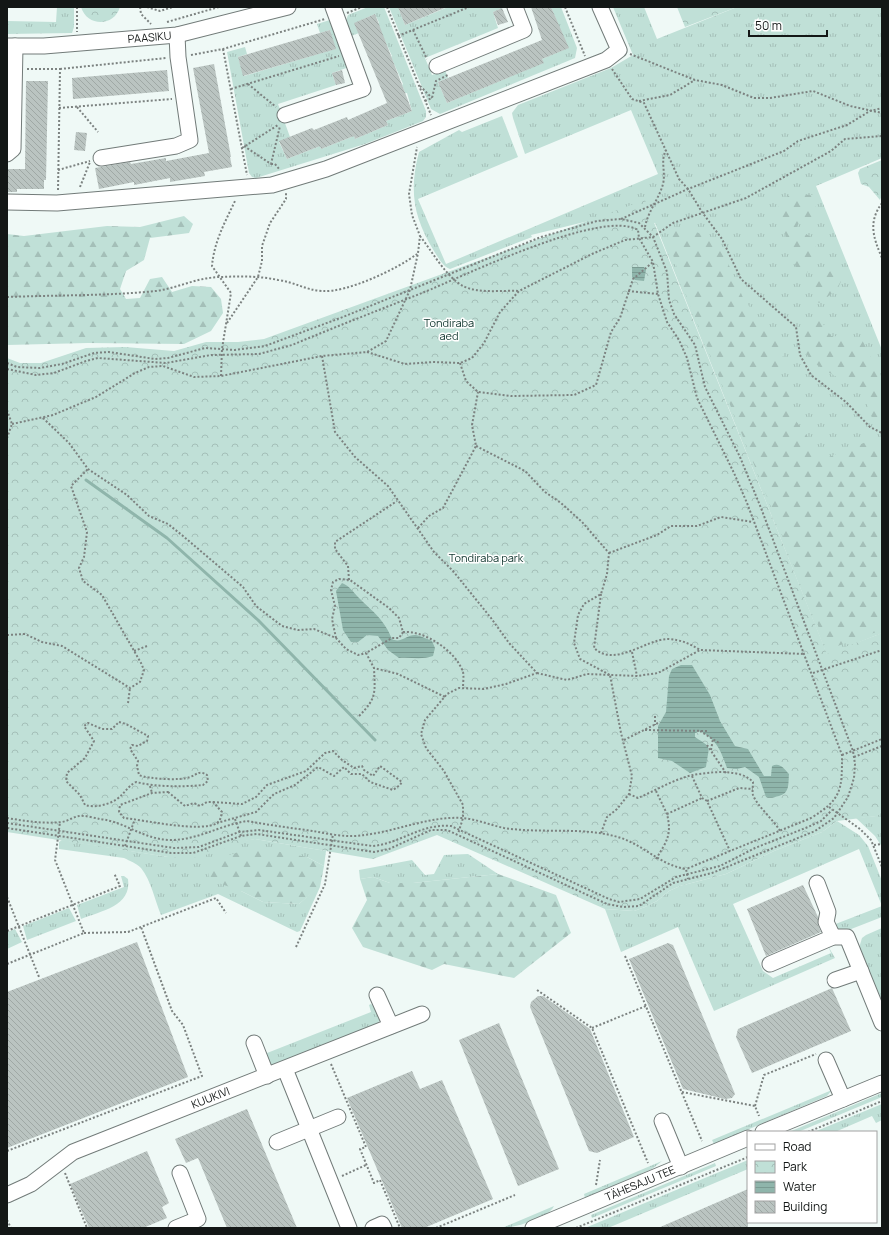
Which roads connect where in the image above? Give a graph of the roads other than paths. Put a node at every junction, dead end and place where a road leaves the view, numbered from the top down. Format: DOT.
graph roads {
  1 [pos="288,7"];
  2 [pos="515,7"];
  3 [pos="600,7"];
  4 [pos="335,12"];
  5 [pos="177,35"];
  6 [pos="11,46"];
  7 [pos="437,66"];
  8 [pos="283,120"];
  9 [pos="7,154"];
  10 [pos="95,159"];
  11 [pos="7,202"];
  12 [pos="817,883"];
  13 [pos="833,937"];
  14 [pos="770,964"];
  15 [pos="861,971"];
  16 [pos="836,980"];
  17 [pos="377,996"];
  18 [pos="422,1014"];
  19 [pos="882,1023"];
  20 [pos="391,1026"];
  21 [pos="254,1043"];
  22 [pos="822,1056"];
  23 [pos="285,1069"];
  24 [pos="268,1076"];
  25 [pos="882,1083"];
  26 [pos="843,1099"];
  27 [pos="338,1117"];
  28 [pos="662,1121"];
  29 [pos="309,1129"];
  30 [pos="765,1131"];
  31 [pos="747,1138"];
  32 [pos="277,1142"];
  33 [pos="680,1166"];
  34 [pos="180,1174"];
  35 [pos="7,1195"];
  36 [pos="176,1228"];
  37 [pos="349,1228"];
  38 [pos="373,1228"];
  39 [pos="384,1228"];
  40 [pos="533,1228"];
  1 -- 5 [label="street, PAASIKU"];
  2 -- 7 [label="street"];
  3 -- 11 [label="street"];
  4 -- 8 [label="street"];
  5 -- 6 [label="street, PAASIKU"];
  5 -- 10 [label="street"];
  6 -- 9 [label="street"];
  12 -- 13 [label="street"];
  13 -- 14 [label="street"];
  13 -- 15 [label="street"];
  15 -- 16 [label="street"];
  15 -- 19 [label="street"];
  17 -- 20 [label="street"];
  18 -- 20 [label="street, KUUKIVI"];
  20 -- 23 [label="street, KUUKIVI"];
  21 -- 24 [label="street"];
  22 -- 26 [label="street"];
  23 -- 24 [label="street, KUUKIVI"];
  23 -- 29 [label="street"];
  24 -- 35 [label="street, KUUKIVI"];
  25 -- 26 [label="street"];
  26 -- 30 [label="street"];
  27 -- 29 [label="street"];
  28 -- 33 [label="street"];
  29 -- 32 [label="street"];
  29 -- 37 [label="street"];
  31 -- 33 [label="street, TÄHESAJU TEE"];
  33 -- 40 [label="street, TÄHESAJU TEE"];
  34 -- 36 [label="street"];
  38 -- 39 [label="street"];
}
